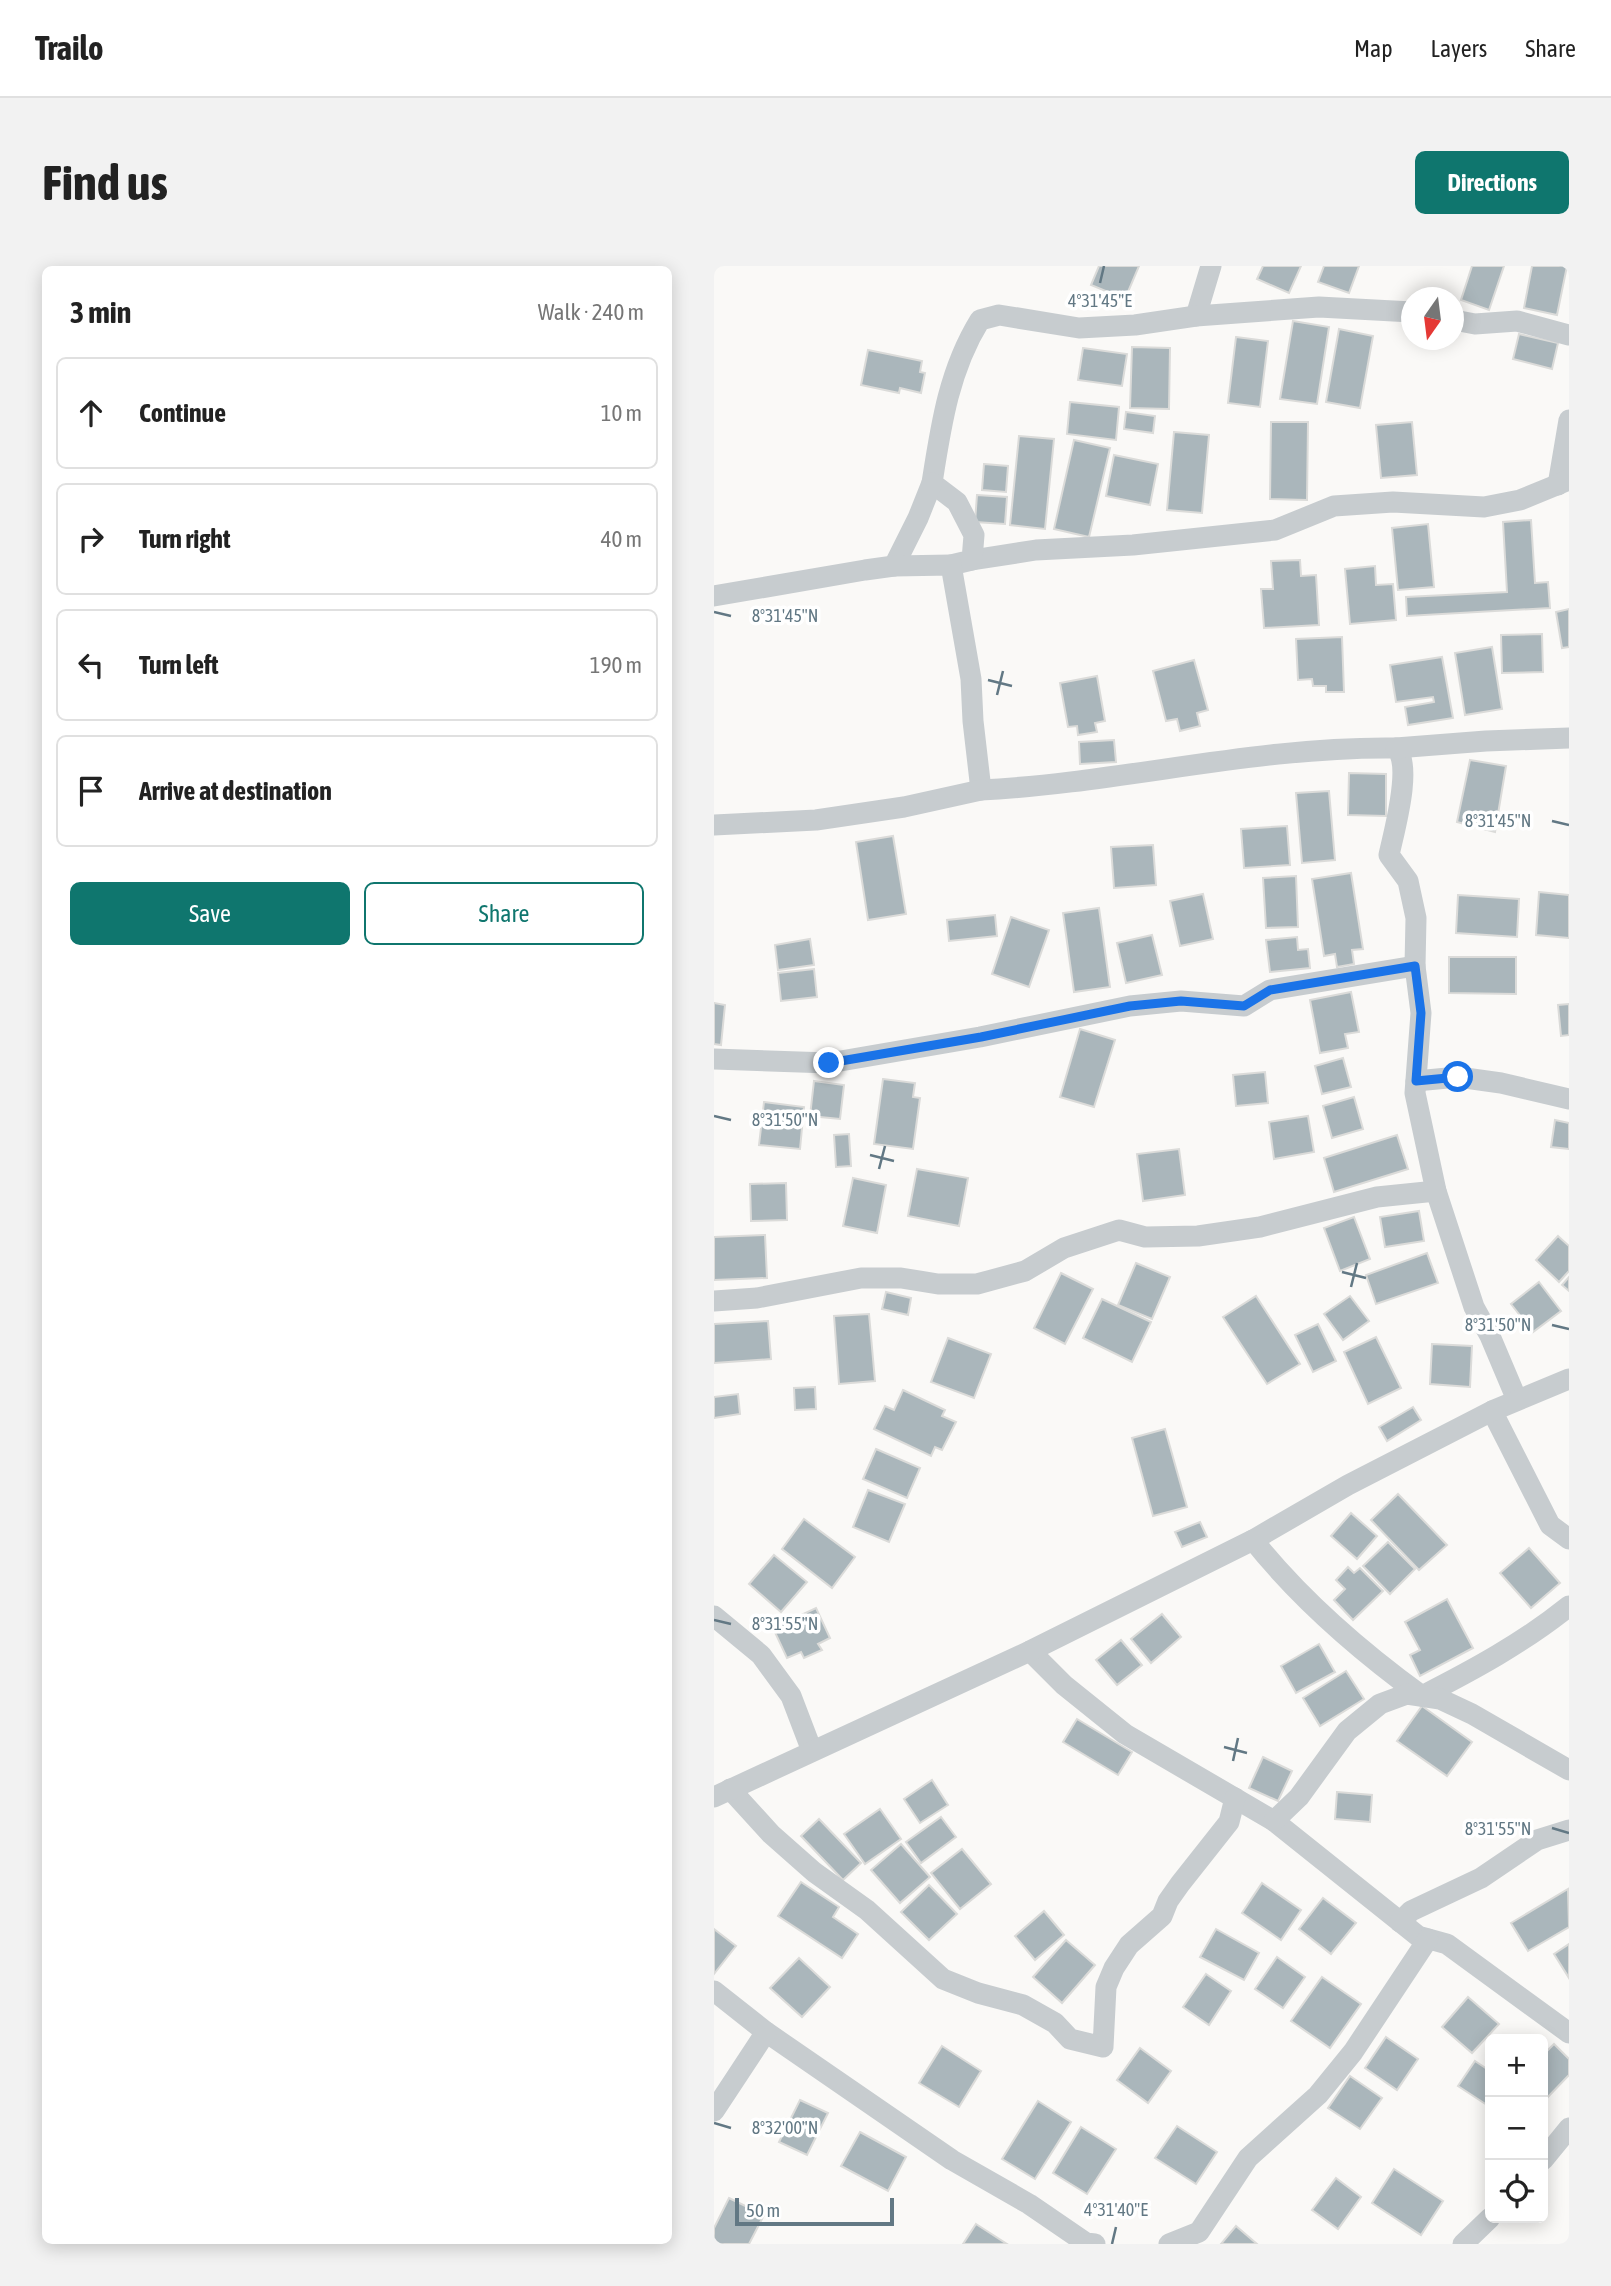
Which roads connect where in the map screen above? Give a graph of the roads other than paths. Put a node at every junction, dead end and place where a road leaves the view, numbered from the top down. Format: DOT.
graph roads {
  1 [pos="1212,266"];
  2 [pos="1401,311"];
  3 [pos="1196,316"];
  4 [pos="1464,322"];
  5 [pos="1569,335"];
  6 [pos="1569,420"];
  7 [pos="932,483"];
  8 [pos="1563,483"];
  9 [pos="962,562"];
  10 [pos="894,566"];
  11 [pos="714,596"];
  12 [pos="1569,738"];
  13 [pos="1396,748"];
  14 [pos="981,790"];
  15 [pos="714,825"];
  16 [pos="1415,966"];
  17 [pos="714,1059"];
  18 [pos="1416,1081"];
  19 [pos="1569,1099"];
  20 [pos="1436,1191"];
  21 [pos="714,1301"];
  22 [pos="1569,1379"];
  23 [pos="1517,1400"];
  24 [pos="1492,1411"];
  25 [pos="1569,1539"];
  26 [pos="1253,1540"];
  27 [pos="1569,1606"];
  28 [pos="714,1616"];
  29 [pos="1030,1651"];
  30 [pos="1422,1696"];
  31 [pos="812,1752"];
  32 [pos="1569,1770"];
  33 [pos="722,1793"];
  34 [pos="1235,1798"];
  35 [pos="1274,1821"];
  36 [pos="1569,1830"];
  37 [pos="1400,1922"];
  38 [pos="1428,1939"];
  39 [pos="714,1991"];
  40 [pos="766,2032"];
  41 [pos="1569,2033"];
  42 [pos="714,2111"];
  43 [pos="1569,2127"];
  44 [pos="1548,2154"];
  45 [pos="1485,2223"];
  46 [pos="1095,2244"];
  47 [pos="1169,2244"];
  48 [pos="1463,2244"];
  1 -- 3 [label="street"];
  2 -- 3 [label="street"];
  3 -- 7 [label="street"];
  4 -- 5 [label="street"];
  6 -- 8 [label="street"];
  7 -- 9 [label="street"];
  7 -- 10 [label="street"];
  8 -- 9 [label="street"];
  9 -- 10 [label="street"];
  9 -- 14 [label="street"];
  10 -- 11 [label="street"];
  12 -- 13 [label="street"];
  13 -- 14 [label="street"];
  13 -- 16 [label="street"];
  14 -- 15 [label="street"];
  16 -- 17 [label="street"];
  16 -- 18 [label="street"];
  18 -- 19 [label="street"];
  18 -- 20 [label="street"];
  20 -- 21 [label="street"];
  20 -- 23 [label="street"];
  22 -- 23 [label="street"];
  23 -- 24 [label="street"];
  24 -- 25 [label="street"];
  24 -- 26 [label="street"];
  26 -- 29 [label="street"];
  26 -- 30 [label="street"];
  27 -- 30 [label="street"];
  28 -- 31 [label="street"];
  29 -- 31 [label="street"];
  29 -- 34 [label="street"];
  30 -- 32 [label="street"];
  30 -- 35 [label="street"];
  31 -- 33 [label="street"];
  33 -- 34 [label="street"];
  34 -- 35 [label="street"];
  35 -- 37 [label="street"];
  36 -- 37 [label="street"];
  37 -- 38 [label="street"];
  38 -- 41 [label="street"];
  38 -- 47 [label="street"];
  39 -- 40 [label="street"];
  40 -- 42 [label="street"];
  40 -- 46 [label="street"];
  43 -- 44 [label="street"];
  45 -- 48 [label="street"];
}
